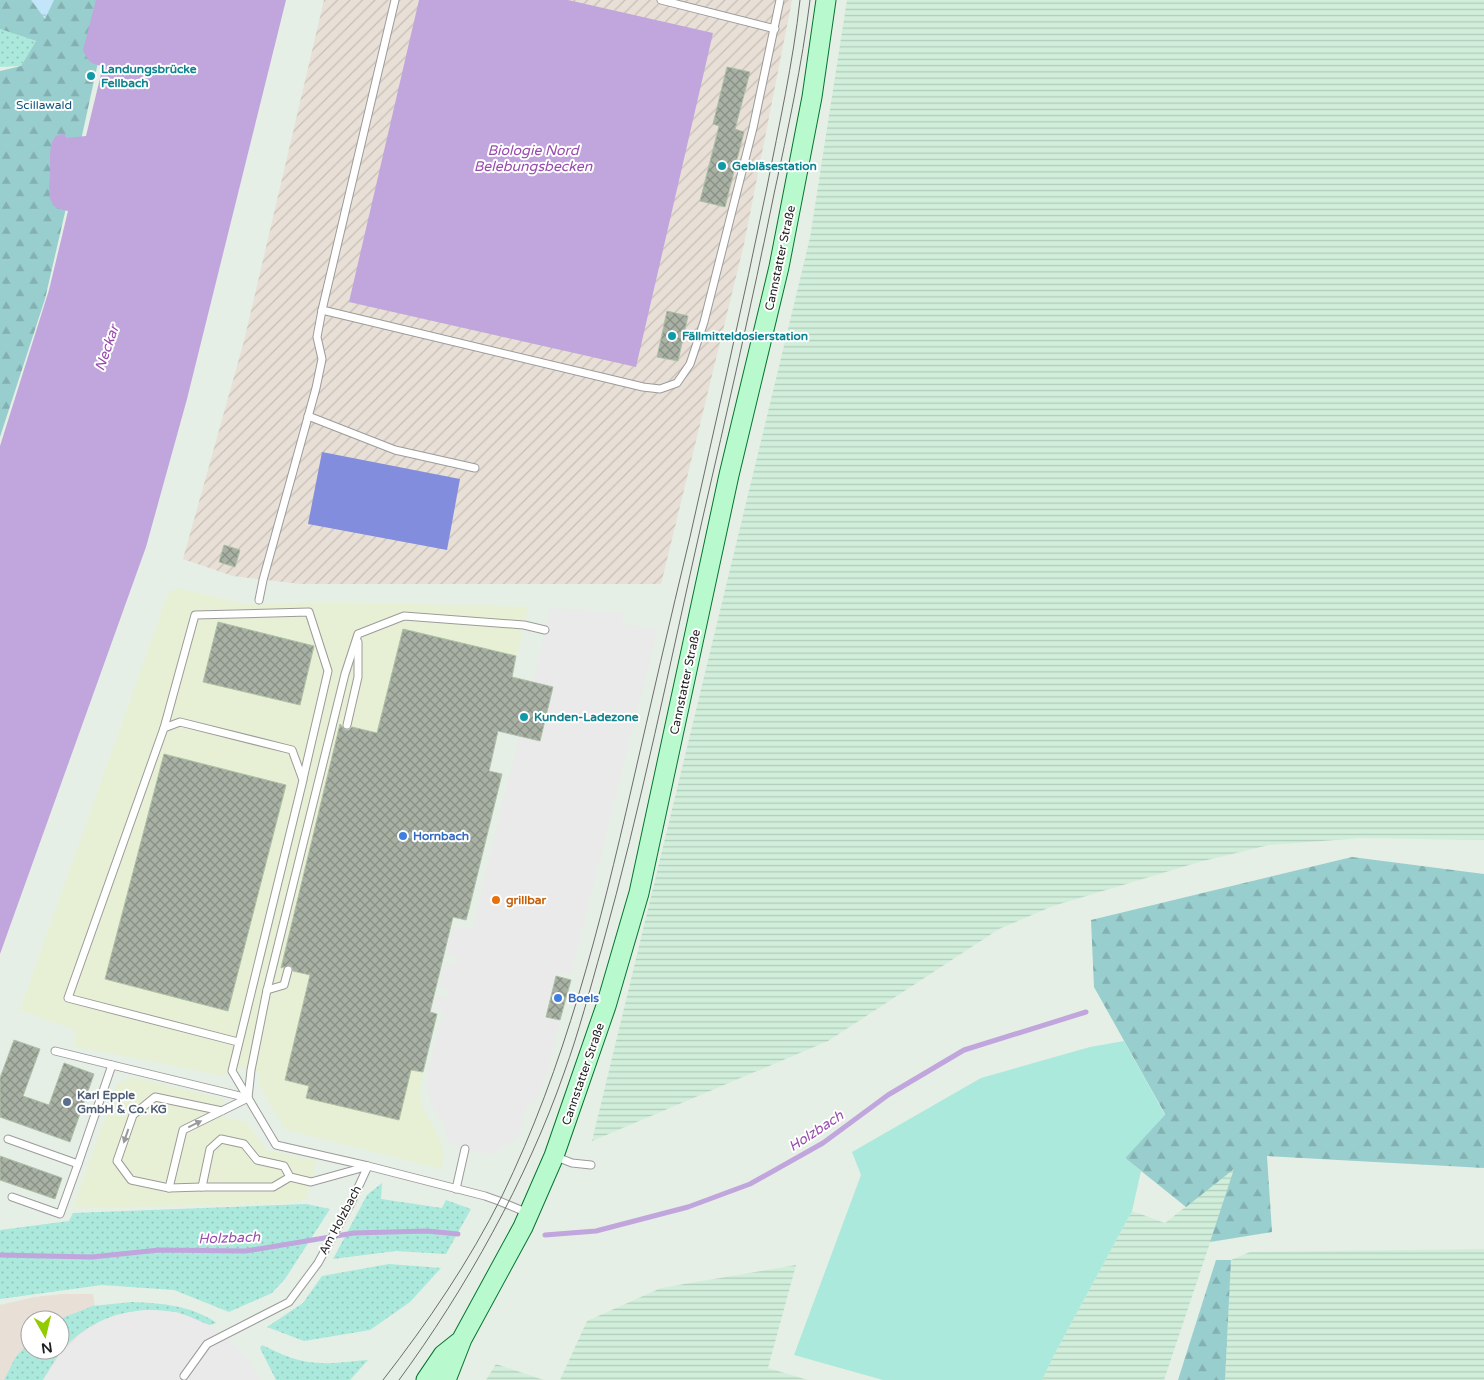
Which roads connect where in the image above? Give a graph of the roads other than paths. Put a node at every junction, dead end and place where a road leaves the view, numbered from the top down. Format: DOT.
graph roads {
  1 [pos="395,0"];
  2 [pos="661,0"];
  3 [pos="780,0"];
  4 [pos="826,0"];
  5 [pos="775,29"];
  6 [pos="322,310"];
  7 [pos="308,416"];
  8 [pos="475,468"];
  9 [pos="259,600"];
  10 [pos="545,630"];
  11 [pos="358,634"];
  12 [pos="346,725"];
  13 [pos="164,728"];
  14 [pos="303,780"];
  15 [pos="288,970"];
  16 [pos="267,990"];
  17 [pos="238,1042"];
  18 [pos="55,1051"];
  19 [pos="112,1065"];
  20 [pos="248,1098"];
  21 [pos="222,1111"];
  22 [pos="8,1139"];
  23 [pos="465,1149"];
  24 [pos="554,1156"];
  25 [pos="78,1164"];
  26 [pos="591,1165"];
  27 [pos="368,1166"];
  28 [pos="290,1177"];
  29 [pos="202,1187"];
  30 [pos="169,1188"];
  31 [pos="456,1189"];
  32 [pos="12,1197"];
  33 [pos="528,1214"];
  34 [pos="462,1338"];
  35 [pos="184,1376"];
  36 [pos="426,1380"];
  37 [pos="446,1380"];
  1 -- 6 [label="lane"];
  2 -- 5 [label="lane"];
  3 -- 5 [label="lane"];
  4 -- 24 [label="main road, Cannstatter Straße"];
  5 -- 6 [label="lane"];
  6 -- 7 [label="lane"];
  7 -- 8 [label="lane"];
  7 -- 9 [label="lane"];
  10 -- 11 [label="lane"];
  11 -- 12 [label="lane"];
  11 -- 16 [label="lane"];
  13 -- 14 [label="lane"];
  13 -- 14 [label="lane"];
  13 -- 17 [label="lane"];
  14 -- 17 [label="lane"];
  15 -- 16 [label="lane"];
  16 -- 20 [label="lane"];
  17 -- 20 [label="lane"];
  18 -- 19 [label="lane"];
  19 -- 20 [label="lane"];
  19 -- 25 [label="lane"];
  20 -- 21 [label="lane"];
  20 -- 27 [label="lane"];
  30 -- 21 [label="lane, one-way"];
  21 -- 30 [label="lane, one-way"];
  22 -- 25 [label="lane"];
  23 -- 31 [label="lane"];
  24 -- 26 [label="lane"];
  24 -- 33 [label="main road, Cannstatter Straße"];
  25 -- 32 [label="lane"];
  27 -- 28 [label="lane"];
  27 -- 31 [label="lane"];
  27 -- 35 [label="lane, Am Holzbach"];
  28 -- 29 [label="lane"];
  28 -- 29 [label="lane"];
  29 -- 30 [label="lane"];
  31 -- 33 [label="lane"];
  33 -- 34 [label="main road, Cannstatter Straße"];
  34 -- 36 [label="main road, Cannstatter Straße"];
  34 -- 37 [label="main road, Cannstatter Straße"];
}
